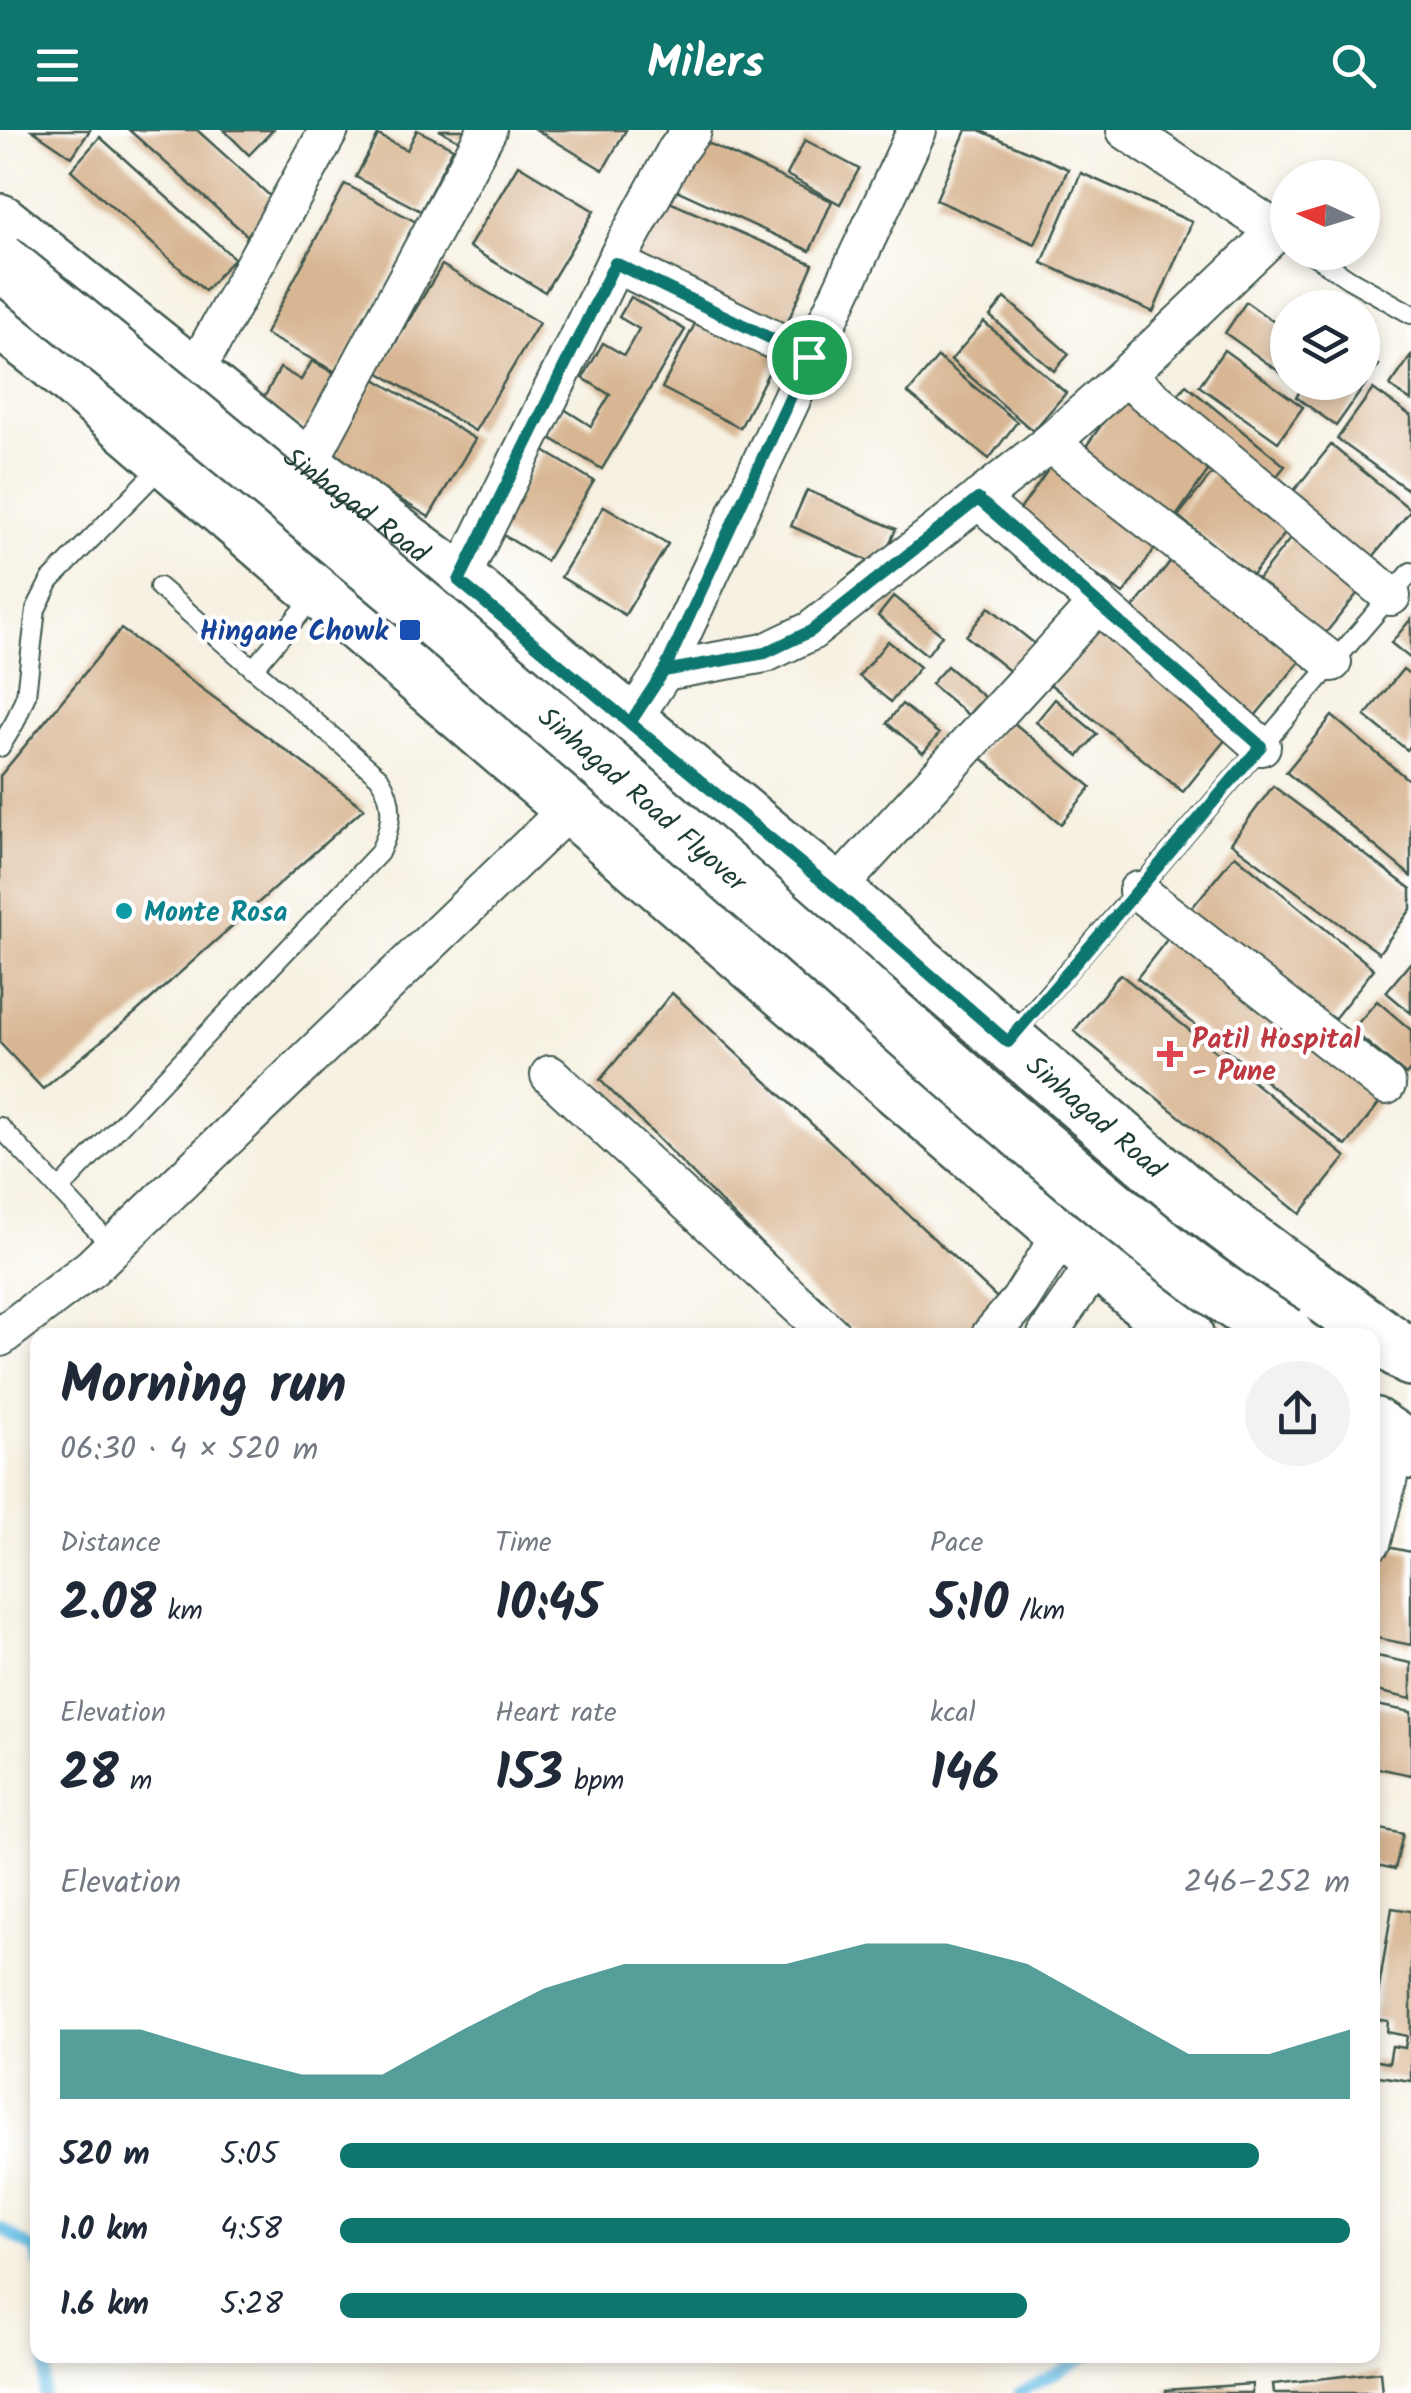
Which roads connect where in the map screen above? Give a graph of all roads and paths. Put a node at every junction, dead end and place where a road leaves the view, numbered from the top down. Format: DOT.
graph roads {
  1 [pos="330,130"];
  2 [pos="486,130"];
  3 [pos="692,130"];
  4 [pos="916,130"];
  5 [pos="1126,130"];
  6 [pos="0,222"];
  7 [pos="1270,226"];
  8 [pos="1270,245"];
  9 [pos="0,261"];
  10 [pos="615,263"];
  11 [pos="1336,270"];
  12 [pos="0,294"];
  13 [pos="1411,314"];
  14 [pos="0,320"];
  15 [pos="809,357"];
  16 [pos="192,375"];
  17 [pos="1125,376"];
  18 [pos="1050,443"];
  19 [pos="168,460"];
  20 [pos="306,467"];
  21 [pos="978,499"];
  22 [pos="459,581"];
  23 [pos="1401,584"];
  24 [pos="159,588"];
  25 [pos="319,591"];
  26 [pos="1098,604"];
  27 [pos="1332,662"];
  28 [pos="254,669"];
  29 [pos="664,671"];
  30 [pos="630,723"];
  31 [pos="1261,746"];
  32 [pos="0,747"];
  33 [pos="570,808"];
  34 [pos="834,891"];
  35 [pos="1138,891"];
  36 [pos="1008,1042"];
  37 [pos="550,1076"];
  38 [pos="1386,1085"];
  39 [pos="0,1128"];
  40 [pos="59,1190"];
  41 [pos="113,1246"];
  42 [pos="1081,1246"];
  43 [pos="1165,1324"];
  44 [pos="824,1328"];
  45 [pos="997,1328"];
  46 [pos="1051,1328"];
  47 [pos="1229,1328"];
  48 [pos="1275,1328"];
  49 [pos="1369,1328"];
  50 [pos="1380,1336"];
  51 [pos="0,1337"];
  52 [pos="1411,1358"];
  53 [pos="1380,1393"];
  54 [pos="1411,1411"];
  55 [pos="1380,1440"];
  56 [pos="1396,1471"];
  57 [pos="1380,1518"];
  1 -- 16 [label="street"];
  2 -- 20 [label="street"];
  3 -- 10 [label="street"];
  4 -- 15 [label="street"];
  5 -- 7 [label="street"];
  6 -- 16 [label="main road, Sinhagad Road"];
  8 -- 17 [label="street"];
  9 -- 48 [label="main road, Sinhagad Road Flyover, bridge"];
  10 -- 15 [label="street"];
  10 -- 22 [label="street"];
  11 -- 13 [label="lane"];
  12 -- 47 [label="main road, Sinhagad Road Flyover"];
  14 -- 19 [label="main road"];
  15 -- 29 [label="street"];
  16 -- 20 [label="main road, Sinhagad Road"];
  17 -- 18 [label="street"];
  17 -- 23 [label="street"];
  18 -- 21 [label="street"];
  18 -- 27 [label="street"];
  19 -- 25 [label="main road"];
  19 -- 32 [label="lane"];
  20 -- 22 [label="main road, Sinhagad Road"];
  21 -- 26 [label="street"];
  21 -- 29 [label="street"];
  22 -- 30 [label="main road, Sinhagad Road"];
  23 -- 27 [label="lane"];
  24 -- 28 [label="lane"];
  25 -- 28 [label="lane"];
  25 -- 33 [label="main road"];
  26 -- 31 [label="street"];
  26 -- 34 [label="street"];
  27 -- 31 [label="lane"];
  28 -- 40 [label="lane"];
  29 -- 30 [label="street"];
  30 -- 33 [label="street"];
  30 -- 34 [label="main road, Sinhagad Road"];
  31 -- 35 [label="lane"];
  33 -- 41 [label="street"];
  33 -- 42 [label="main road"];
  34 -- 36 [label="main road, Sinhagad Road"];
  35 -- 36 [label="lane"];
  35 -- 38 [label="street"];
  36 -- 49 [label="main road, Sinhagad Road"];
  37 -- 44 [label="street"];
  39 -- 40 [label="lane"];
  40 -- 41 [label="lane"];
  41 -- 51 [label="street"];
  42 -- 43 [label="main road"];
  42 -- 45 [label="street"];
  42 -- 46 [label="street"];
  50 -- 52 [label="main road, Sinhagad Road"];
  53 -- 54 [label="main road"];
  55 -- 56 [label="main road"];
  56 -- 57 [label="street"];
}
